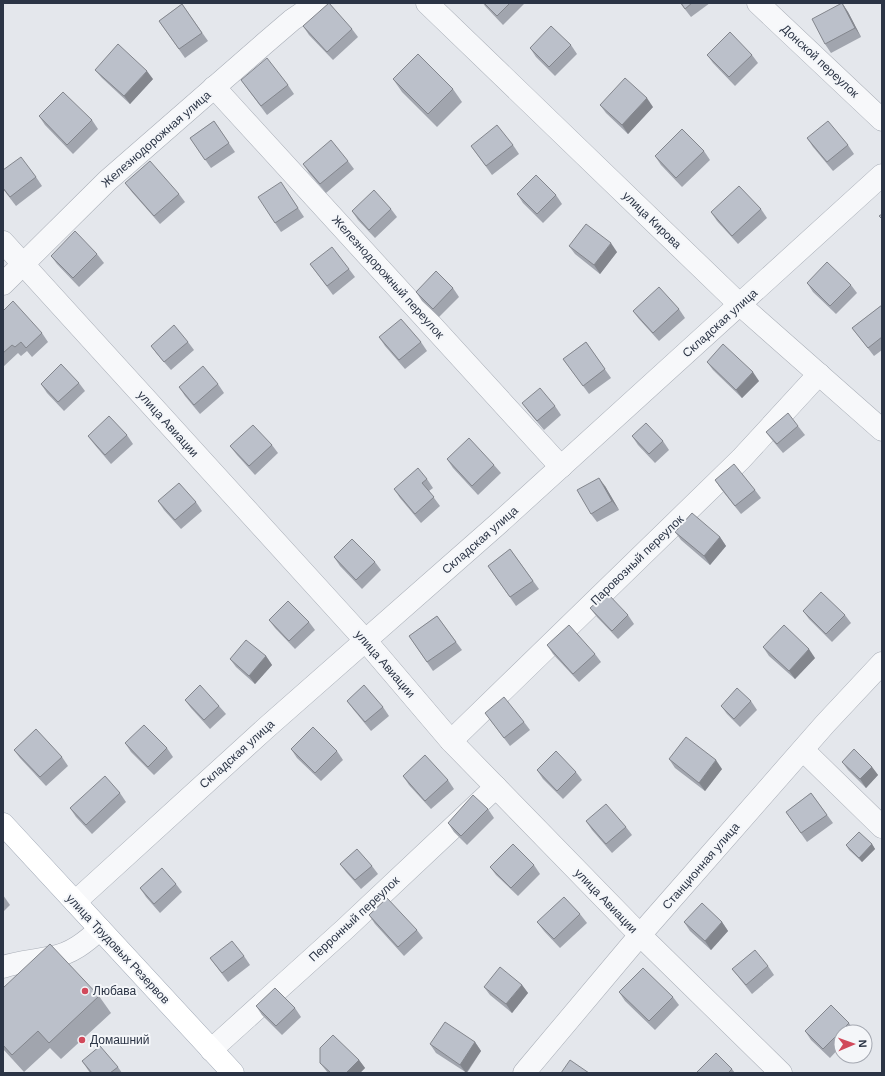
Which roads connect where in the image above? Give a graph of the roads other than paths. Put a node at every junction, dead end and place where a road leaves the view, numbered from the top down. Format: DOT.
graph roads {
  1 [pos="317,3"];
  2 [pos="427,3"];
  3 [pos="758,3"];
  4 [pos="214,87"];
  5 [pos="882,120"];
  6 [pos="882,175"];
  7 [pos="3,242"];
  8 [pos="23,265"];
  9 [pos="3,284"];
  10 [pos="740,305"];
  11 [pos="819,374"];
  12 [pos="882,430"];
  13 [pos="561,467"];
  14 [pos="365,640"];
  15 [pos="882,663"];
  16 [pos="451,741"];
  17 [pos="804,750"];
  18 [pos="496,787"];
  19 [pos="3,824"];
  20 [pos="882,827"];
  21 [pos="75,902"];
  22 [pos="100,929"];
  23 [pos="640,935"];
  24 [pos="3,967"];
  25 [pos="211,1050"];
  26 [pos="526,1072"];
  27 [pos="233,1073"];
  28 [pos="781,1073"];
  1 -- 4 [label="street, Железнодорожная улица"];
  2 -- 10 [label="street, улица Кирова"];
  3 -- 5 [label="street, Донской переулок"];
  4 -- 8 [label="street, Железнодорожная улица"];
  4 -- 13 [label="street, Железнодорожный переулок"];
  6 -- 10 [label="street, Складская улица"];
  7 -- 8 [label="street, улица Авиации"];
  8 -- 9 [label="street, Железнодорожная улица"];
  8 -- 14 [label="street, улица Авиации"];
  10 -- 11 [label="street, улица Кирова"];
  10 -- 13 [label="street, Складская улица"];
  11 -- 12 [label="street, улица Кирова"];
  11 -- 16 [label="street, Паровозный переулок"];
  13 -- 14 [label="street, Складская улица"];
  14 -- 16 [label="street, улица Авиации"];
  14 -- 21 [label="street, Складская улица"];
  15 -- 17 [label="street, Станционная улица"];
  16 -- 18 [label="street, улица Авиации"];
  17 -- 20 [label="street"];
  17 -- 23 [label="street, Станционная улица"];
  18 -- 23 [label="street, улица Авиации"];
  18 -- 25 [label="street, Перронный переулок"];
  19 -- 21 [label="main road, улица Трудовых Резервов"];
  21 -- 22 [label="main road, улица Трудовых Резервов"];
  22 -- 24 [label="street"];
  22 -- 25 [label="main road, улица Трудовых Резервов"];
  23 -- 26 [label="street, Станционная улица"];
  23 -- 28 [label="street, улица Авиации"];
  25 -- 27 [label="main road, улица Трудовых Резервов"];
}
